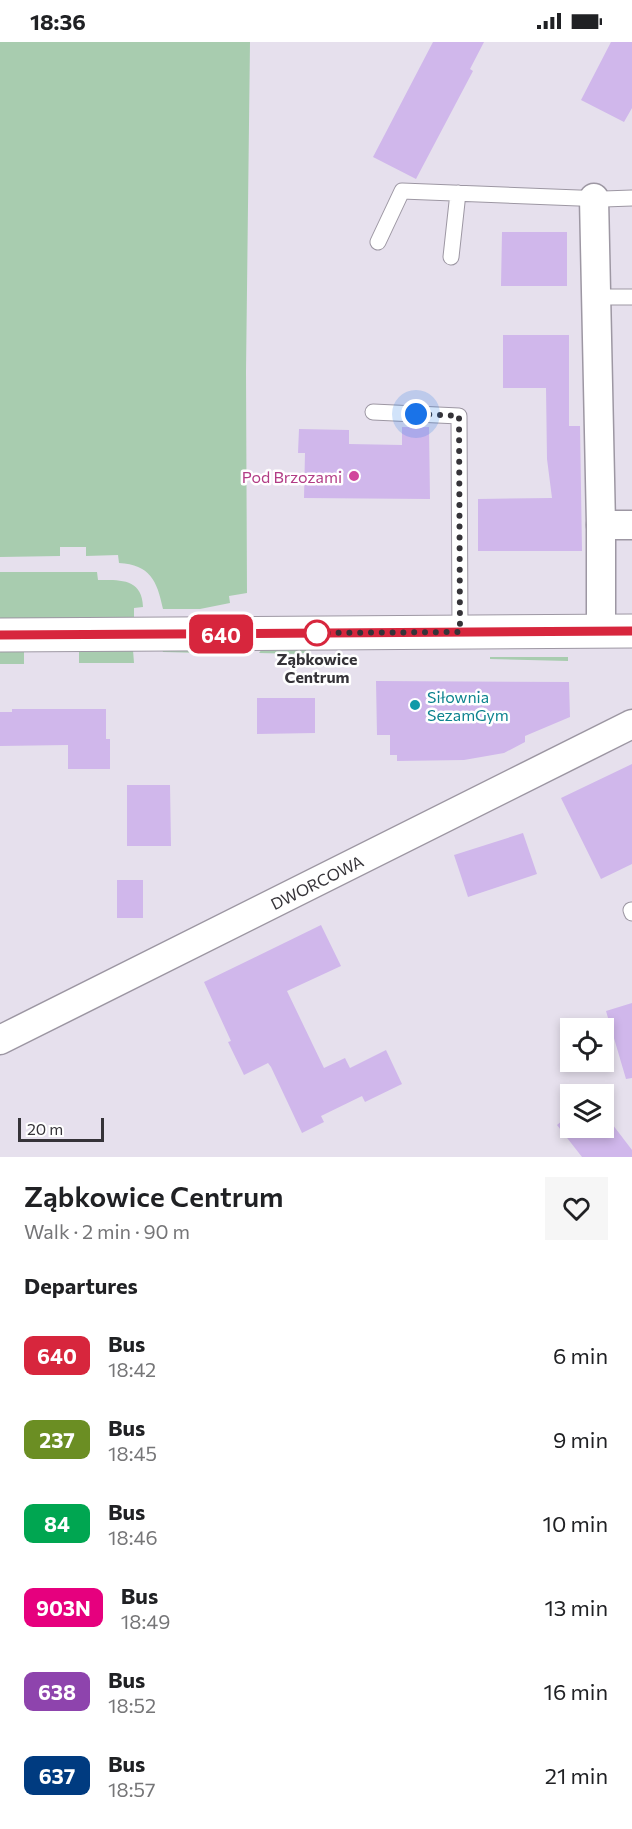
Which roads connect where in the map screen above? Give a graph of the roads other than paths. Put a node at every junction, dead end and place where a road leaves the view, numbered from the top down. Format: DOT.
graph roads {
  1 [pos="458,193"];
  2 [pos="594,198"];
  3 [pos="632,198"];
  4 [pos="378,242"];
  5 [pos="451,257"];
  6 [pos="597,297"];
  7 [pos="632,297"];
  8 [pos="373,412"];
  9 [pos="601,525"];
  10 [pos="632,525"];
  11 [pos="617,631"];
  12 [pos="460,632"];
  13 [pos="0,635"];
  14 [pos="632,724"];
  15 [pos="0,1040"];
  1 -- 2 [label="lane"];
  1 -- 4 [label="lane"];
  1 -- 5 [label="lane"];
  2 -- 3 [label="lane"];
  2 -- 6 [label="street"];
  6 -- 7 [label="lane"];
  6 -- 9 [label="street"];
  8 -- 12 [label="lane"];
  9 -- 10 [label="street"];
  9 -- 11 [label="street"];
  11 -- 12 [label="main road"];
  12 -- 13 [label="main road"];
  14 -- 15 [label="street, DWORCOWA"];
}
